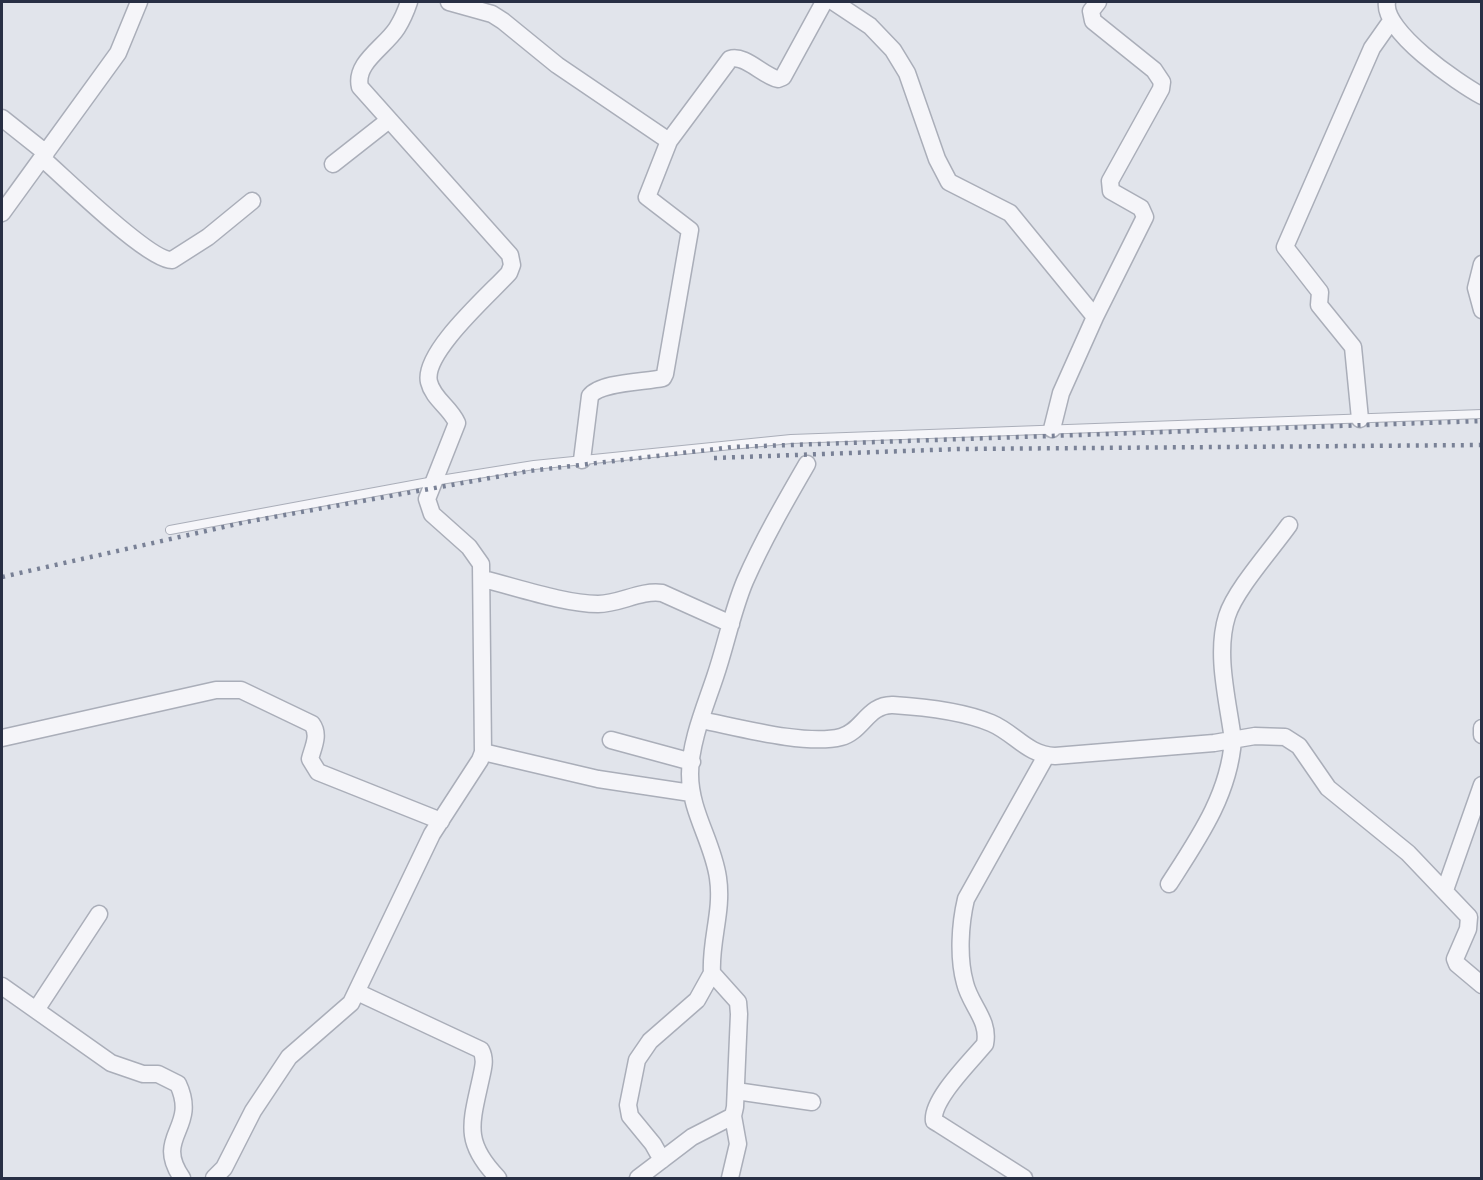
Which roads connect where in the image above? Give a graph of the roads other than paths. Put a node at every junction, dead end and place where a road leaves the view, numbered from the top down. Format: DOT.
graph roads {
  1 [pos="138,2"];
  2 [pos="409,2"];
  3 [pos="449,2"];
  4 [pos="825,2"];
  5 [pos="834,2"];
  6 [pos="1098,2"];
  7 [pos="1387,2"];
  8 [pos="1391,21"];
  9 [pos="1482,96"];
  10 [pos="2,118"];
  11 [pos="389,120"];
  12 [pos="669,141"];
  13 [pos="45,156"];
  14 [pos="333,164"];
  15 [pos="252,201"];
  16 [pos="2,213"];
  17 [pos="1482,264"];
  18 [pos="1482,310"];
  19 [pos="1095,317"];
  20 [pos="1482,414"];
  21 [pos="1360,419"];
  22 [pos="1052,429"];
  23 [pos="582,460"];
  24 [pos="807,464"];
  25 [pos="434,481"];
  26 [pos="1289,525"];
  27 [pos="170,530"];
  28 [pos="483,579"];
  29 [pos="731,624"];
  30 [pos="701,720"];
  31 [pos="1482,728"];
  32 [pos="1482,735"];
  33 [pos="2,738"];
  34 [pos="611,740"];
  35 [pos="1233,740"];
  36 [pos="483,752"];
  37 [pos="1046,756"];
  38 [pos="692,762"];
  39 [pos="1482,785"];
  40 [pos="691,793"];
  41 [pos="441,821"];
  42 [pos="1169,884"];
  43 [pos="1444,890"];
  44 [pos="99,914"];
  45 [pos="712,973"];
  46 [pos="1482,985"];
  47 [pos="2,986"];
  48 [pos="357,992"];
  49 [pos="36,1010"];
  50 [pos="736,1092"];
  51 [pos="812,1102"];
  52 [pos="733,1116"];
  53 [pos="662,1160"];
  54 [pos="182,1179"];
  55 [pos="214,1179"];
  56 [pos="498,1179"];
  57 [pos="638,1179"];
  58 [pos="730,1179"];
  59 [pos="1024,1179"];
  1 -- 13 [label="street"];
  2 -- 11 [label="street"];
  3 -- 12 [label="street"];
  4 -- 12 [label="street"];
  5 -- 19 [label="street"];
  6 -- 19 [label="street"];
  7 -- 8 [label="street"];
  8 -- 9 [label="street"];
  8 -- 21 [label="street"];
  10 -- 13 [label="street"];
  11 -- 14 [label="street"];
  11 -- 25 [label="street"];
  12 -- 23 [label="street"];
  13 -- 15 [label="street"];
  13 -- 16 [label="street"];
  17 -- 18 [label="street"];
  19 -- 22 [label="street"];
  20 -- 21 [label="lane"];
  21 -- 22 [label="lane"];
  22 -- 23 [label="lane"];
  23 -- 25 [label="lane"];
  24 -- 29 [label="street"];
  25 -- 27 [label="lane"];
  25 -- 28 [label="street"];
  26 -- 35 [label="street"];
  28 -- 29 [label="street"];
  28 -- 36 [label="street"];
  29 -- 30 [label="street"];
  30 -- 37 [label="street"];
  30 -- 38 [label="street"];
  31 -- 32 [label="street"];
  33 -- 41 [label="street"];
  34 -- 38 [label="street"];
  35 -- 37 [label="street"];
  35 -- 42 [label="street"];
  35 -- 43 [label="street"];
  36 -- 40 [label="street"];
  36 -- 41 [label="street"];
  37 -- 59 [label="street"];
  38 -- 40 [label="street"];
  39 -- 43 [label="street"];
  40 -- 45 [label="street"];
  41 -- 48 [label="street"];
  43 -- 46 [label="street"];
  44 -- 49 [label="street"];
  45 -- 50 [label="street"];
  45 -- 53 [label="street"];
  47 -- 49 [label="street"];
  48 -- 55 [label="street"];
  48 -- 56 [label="street"];
  49 -- 54 [label="street"];
  50 -- 51 [label="street"];
  50 -- 52 [label="street"];
  52 -- 53 [label="street"];
  52 -- 58 [label="street"];
  53 -- 57 [label="street"];
}
